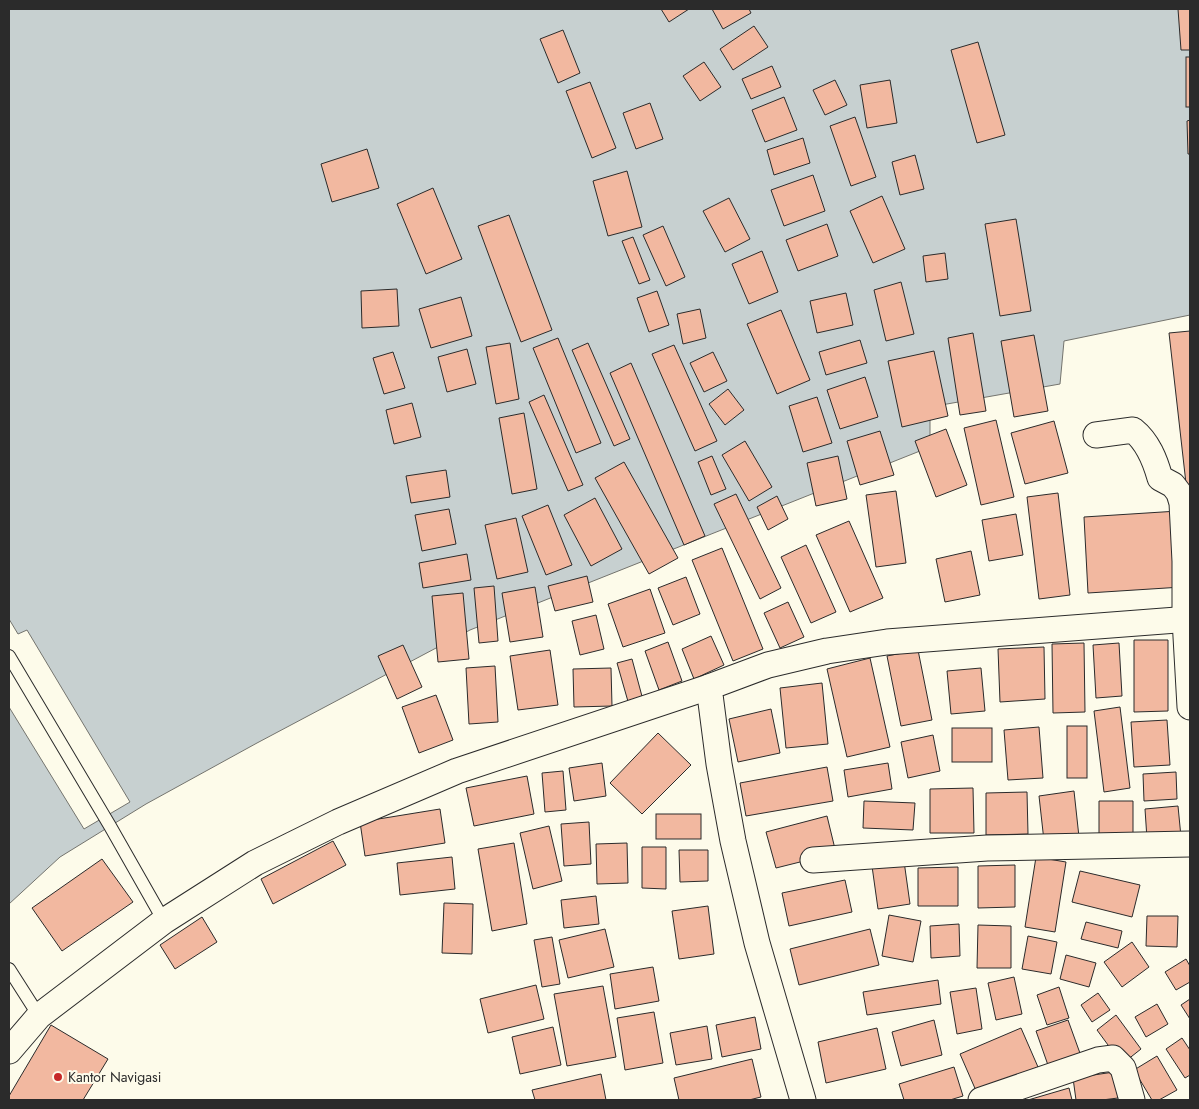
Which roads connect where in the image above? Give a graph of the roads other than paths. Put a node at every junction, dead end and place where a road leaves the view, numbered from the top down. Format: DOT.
graph roads {
  1 [pos="1096,435"];
  2 [pos="1188,619"];
  3 [pos="9,656"];
  4 [pos="709,687"];
  5 [pos="1190,707"];
  6 [pos="1190,844"];
  7 [pos="813,860"];
  8 [pos="164,921"];
  9 [pos="9,969"];
  10 [pos="39,1016"];
  11 [pos="9,1051"];
  12 [pos="803,1100"];
  13 [pos="981,1100"];
  14 [pos="1132,1100"];
  1 -- 2 [label="street"];
  2 -- 4 [label="street"];
  2 -- 5 [label="street"];
  3 -- 8 [label="lane"];
  4 -- 8 [label="street"];
  4 -- 12 [label="street"];
  6 -- 7 [label="street"];
  8 -- 10 [label="street"];
  9 -- 10 [label="lane"];
  10 -- 11 [label="street"];
  13 -- 14 [label="street"];
}
